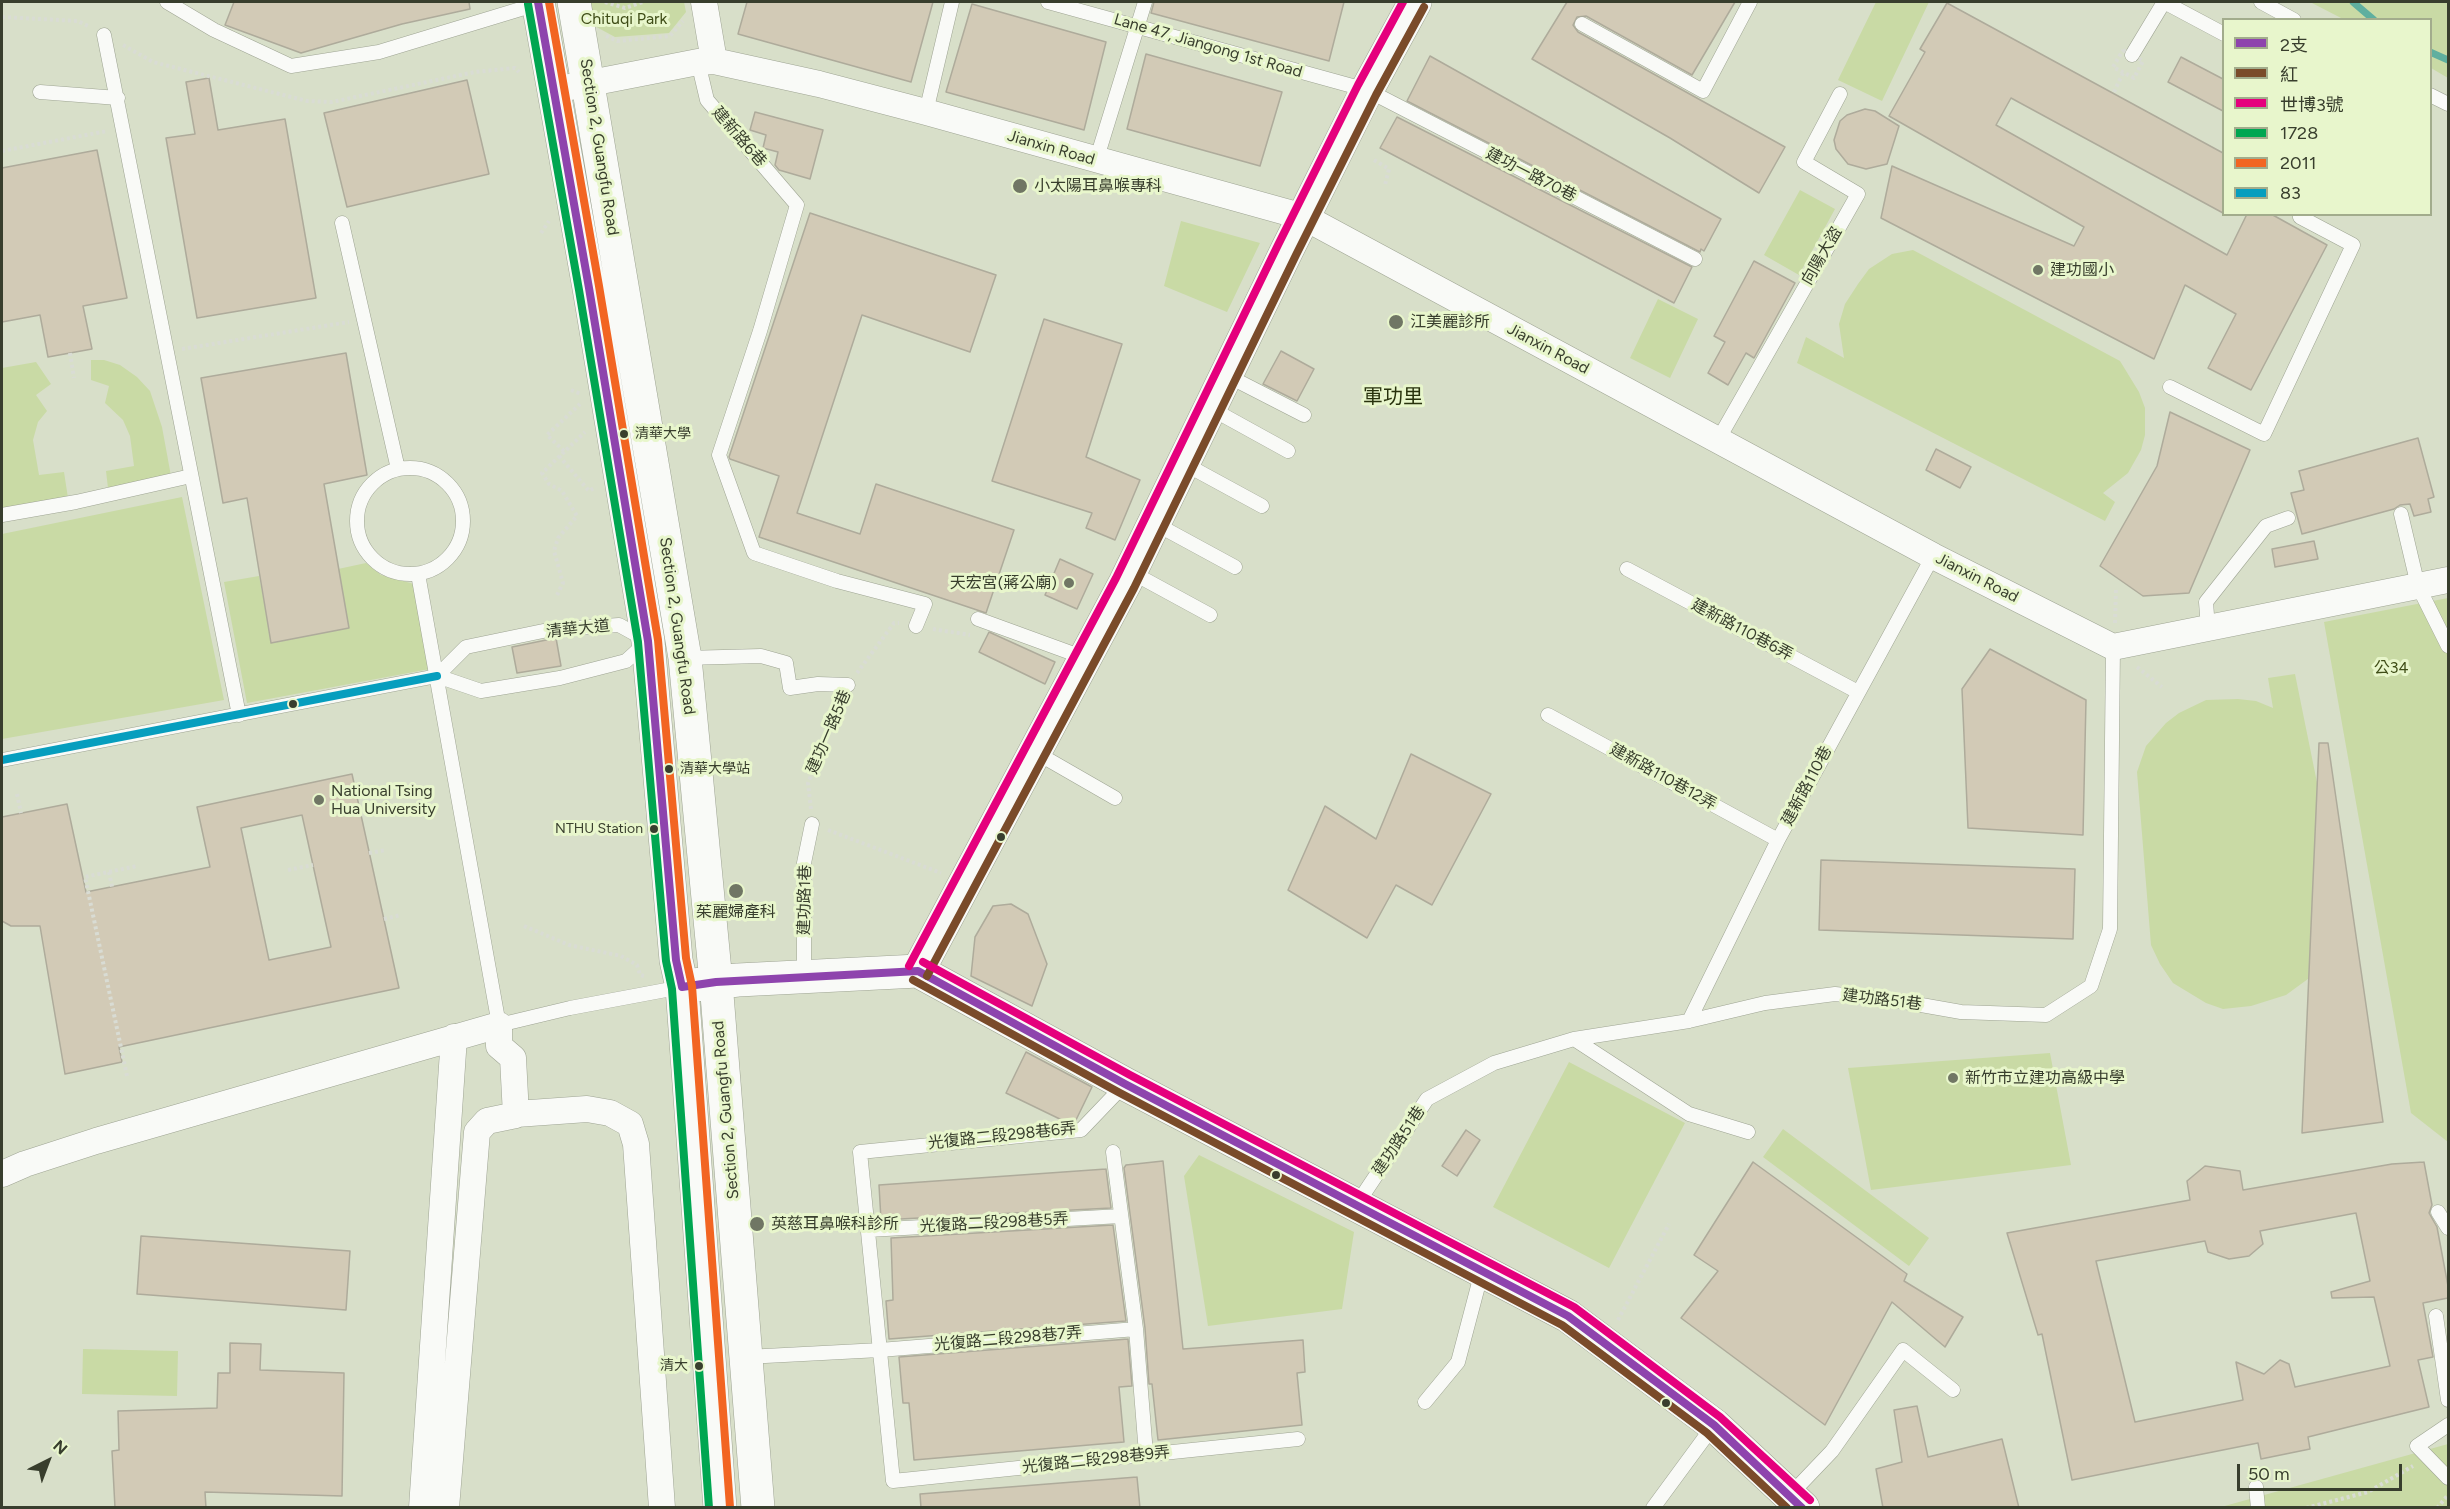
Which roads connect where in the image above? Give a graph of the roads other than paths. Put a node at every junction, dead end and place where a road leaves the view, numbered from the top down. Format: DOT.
graph roads {
  1 [pos="166,2"];
  2 [pos="574,2"];
  3 [pos="952,2"];
  4 [pos="1048,2"];
  5 [pos="1145,2"];
  6 [pos="1415,2"];
  7 [pos="1748,2"];
  8 [pos="2164,2"];
  9 [pos="2261,2"];
  10 [pos="538,4"];
  11 [pos="696,8"];
  12 [pos="2290,18"];
  13 [pos="1581,24"];
  14 [pos="1137,26"];
  15 [pos="2222,33"];
  16 [pos="104,35"];
  17 [pos="2132,55"];
  18 [pos="706,61"];
  19 [pos="588,85"];
  20 [pos="552,89"];
  21 [pos="1367,90"];
  22 [pos="40,93"];
  23 [pos="1840,94"];
  24 [pos="2432,95"];
  25 [pos="118,98"];
  26 [pos="2448,104"];
  27 [pos="926,112"];
  28 [pos="1096,161"];
  29 [pos="2301,216"];
  30 [pos="1304,217"];
  31 [pos="342,222"];
  32 [pos="1695,260"];
  33 [pos="1226,375"];
  34 [pos="2170,387"];
  35 [pos="1210,408"];
  36 [pos="1304,416"];
  37 [pos="1718,440"];
  38 [pos="1288,451"];
  39 [pos="1183,463"];
  40 [pos="398,469"];
  41 [pos="192,476"];
  42 [pos="1262,507"];
  43 [pos="2402,514"];
  44 [pos="2,515"];
  45 [pos="2288,518"];
  46 [pos="1154,523"];
  47 [pos="1933,556"];
  48 [pos="1235,567"];
  49 [pos="1627,569"];
  50 [pos="1131,572"];
  51 [pos="418,574"];
  52 [pos="2448,580"];
  53 [pos="2418,586"];
  54 [pos="1210,615"];
  55 [pos="978,619"];
  56 [pos="916,626"];
  57 [pos="2208,628"];
  58 [pos="648,641"];
  59 [pos="2448,646"];
  60 [pos="684,647"];
  61 [pos="2113,647"];
  62 [pos="1085,658"];
  63 [pos="437,676"];
  64 [pos="848,685"];
  65 [pos="1858,692"];
  66 [pos="239,715"];
  67 [pos="1548,715"];
  68 [pos="1035,752"];
  69 [pos="2,760"];
  70 [pos="1114,798"];
  71 [pos="812,824"];
  72 [pos="1778,840"];
  73 [pos="918,971"];
  74 [pos="804,977"];
  75 [pos="716,982"];
  76 [pos="682,987"];
  77 [pos="1689,1021"];
  78 [pos="499,1025"];
  79 [pos="454,1038"];
  80 [pos="1574,1039"];
  81 [pos="1125,1084"];
  82 [pos="516,1114"];
  83 [pos="1748,1132"];
  84 [pos="1113,1152"];
  85 [pos="2,1174"];
  86 [pos="1357,1204"];
  87 [pos="2438,1212"];
  88 [pos="1120,1216"];
  89 [pos="2448,1228"];
  90 [pos="868,1230"];
  91 [pos="1482,1270"];
  92 [pos="2436,1316"];
  93 [pos="1136,1329"];
  94 [pos="880,1350"];
  95 [pos="746,1357"];
  96 [pos="1953,1390"];
  97 [pos="2448,1400"];
  98 [pos="1425,1402"];
  99 [pos="1714,1425"];
  100 [pos="2448,1425"];
  101 [pos="1298,1439"];
  102 [pos="1146,1454"];
  103 [pos="2448,1478"];
  104 [pos="2256,1487"];
  105 [pos="1796,1501"];
  106 [pos="422,1508"];
  107 [pos="446,1508"];
  108 [pos="662,1508"];
  109 [pos="720,1508"];
  110 [pos="758,1508"];
  111 [pos="1653,1508"];
  112 [pos="2258,1508"];
  1 -- 10 [label="lane"];
  2 -- 19 [label="main road, Section 2, Guangfu Road"];
  3 -- 27 [label="lane"];
  4 -- 14 [label="lane, Lane 47, Jiangong 1st Road"];
  5 -- 14 [label="lane"];
  6 -- 21 [label="main road"];
  7 -- 13 [label="lane"];
  8 -- 15 [label="lane"];
  8 -- 17 [label="lane"];
  9 -- 12 [label="lane"];
  10 -- 20 [label="main road, Section 2, Guangfu Road"];
  11 -- 18 [label="street"];
  14 -- 21 [label="lane, Lane 47, Jiangong 1st Road"];
  14 -- 28 [label="lane"];
  16 -- 25 [label="lane"];
  18 -- 19 [label="street, Jianxin Road"];
  18 -- 27 [label="street, Jianxin Road"];
  18 -- 56 [label="lane, 建新路6巷"];
  19 -- 20 [label="street, Jianxin Road"];
  19 -- 60 [label="main road, Section 2, Guangfu Road"];
  20 -- 58 [label="main road, Section 2, Guangfu Road"];
  21 -- 30 [label="main road"];
  21 -- 32 [label="lane, 建功一路70巷"];
  22 -- 25 [label="lane"];
  23 -- 37 [label="lane, 向陽大盜"];
  24 -- 26 [label="lane"];
  25 -- 41 [label="lane"];
  27 -- 28 [label="street, Jianxin Road"];
  28 -- 30 [label="street, Jianxin Road"];
  29 -- 34 [label="lane"];
  30 -- 33 [label="main road"];
  30 -- 37 [label="street, Jianxin Road"];
  31 -- 40 [label="lane"];
  33 -- 35 [label="main road"];
  33 -- 36 [label="lane"];
  35 -- 38 [label="lane"];
  35 -- 39 [label="main road"];
  37 -- 47 [label="street, Jianxin Road"];
  39 -- 42 [label="lane"];
  39 -- 46 [label="main road"];
  40 -- 51 [label="lane"];
  40 -- 51 [label="lane"];
  41 -- 44 [label="lane"];
  41 -- 66 [label="lane"];
  43 -- 53 [label="lane"];
  45 -- 57 [label="lane"];
  46 -- 48 [label="lane"];
  46 -- 50 [label="main road"];
  47 -- 61 [label="street, Jianxin Road"];
  47 -- 65 [label="lane, 建新路110巷"];
  49 -- 65 [label="lane, 建新路110巷6弄"];
  50 -- 54 [label="lane"];
  50 -- 62 [label="main road"];
  51 -- 63 [label="lane"];
  52 -- 53 [label="street"];
  53 -- 57 [label="street"];
  53 -- 59 [label="lane"];
  55 -- 62 [label="lane"];
  57 -- 61 [label="street"];
  58 -- 60 [label="street"];
  58 -- 63 [label="lane"];
  58 -- 63 [label="lane, 清華大道"];
  58 -- 76 [label="main road, Section 2, Guangfu Road"];
  60 -- 64 [label="lane"];
  60 -- 75 [label="main road, Section 2, Guangfu Road"];
  61 -- 77 [label="lane, 建功路51巷"];
  62 -- 68 [label="main road"];
  63 -- 66 [label="lane"];
  63 -- 78 [label="lane"];
  65 -- 72 [label="lane, 建新路110巷"];
  66 -- 69 [label="lane"];
  67 -- 72 [label="lane, 建新路110巷12弄"];
  68 -- 70 [label="lane"];
  68 -- 73 [label="main road"];
  71 -- 74 [label="lane, 建功路1巷"];
  72 -- 77 [label="lane, 建新路110巷"];
  73 -- 74 [label="main road"];
  73 -- 81 [label="main road"];
  74 -- 75 [label="main road"];
  75 -- 76 [label="main road"];
  75 -- 95 [label="main road, Section 2, Guangfu Road"];
  76 -- 78 [label="lane"];
  76 -- 109 [label="main road, Section 2, Guangfu Road"];
  77 -- 80 [label="lane, 建功路51巷"];
  78 -- 79 [label="street"];
  78 -- 82 [label="street"];
  79 -- 85 [label="street"];
  79 -- 106 [label="street"];
  80 -- 83 [label="lane"];
  80 -- 86 [label="lane, 建功路51巷"];
  81 -- 86 [label="main road"];
  81 -- 90 [label="lane, 光復路二段298巷6弄"];
  82 -- 107 [label="street"];
  82 -- 108 [label="street"];
  84 -- 88 [label="lane"];
  86 -- 91 [label="main road"];
  87 -- 89 [label="lane"];
  88 -- 90 [label="lane, 光復路二段298巷5弄"];
  88 -- 93 [label="lane"];
  90 -- 94 [label="lane"];
  91 -- 98 [label="lane"];
  91 -- 99 [label="main road"];
  92 -- 97 [label="lane"];
  93 -- 94 [label="lane, 光復路二段298巷7弄"];
  93 -- 102 [label="lane"];
  94 -- 95 [label="lane, 光復路二段298巷7弄"];
  94 -- 102 [label="lane, 光復路二段298巷9弄"];
  95 -- 110 [label="main road, Section 2, Guangfu Road"];
  96 -- 105 [label="lane"];
  99 -- 105 [label="main road"];
  99 -- 111 [label="lane"];
  100 -- 103 [label="lane"];
  101 -- 102 [label="lane, 光復路二段298巷9弄"];
  104 -- 112 [label="lane"];
}
